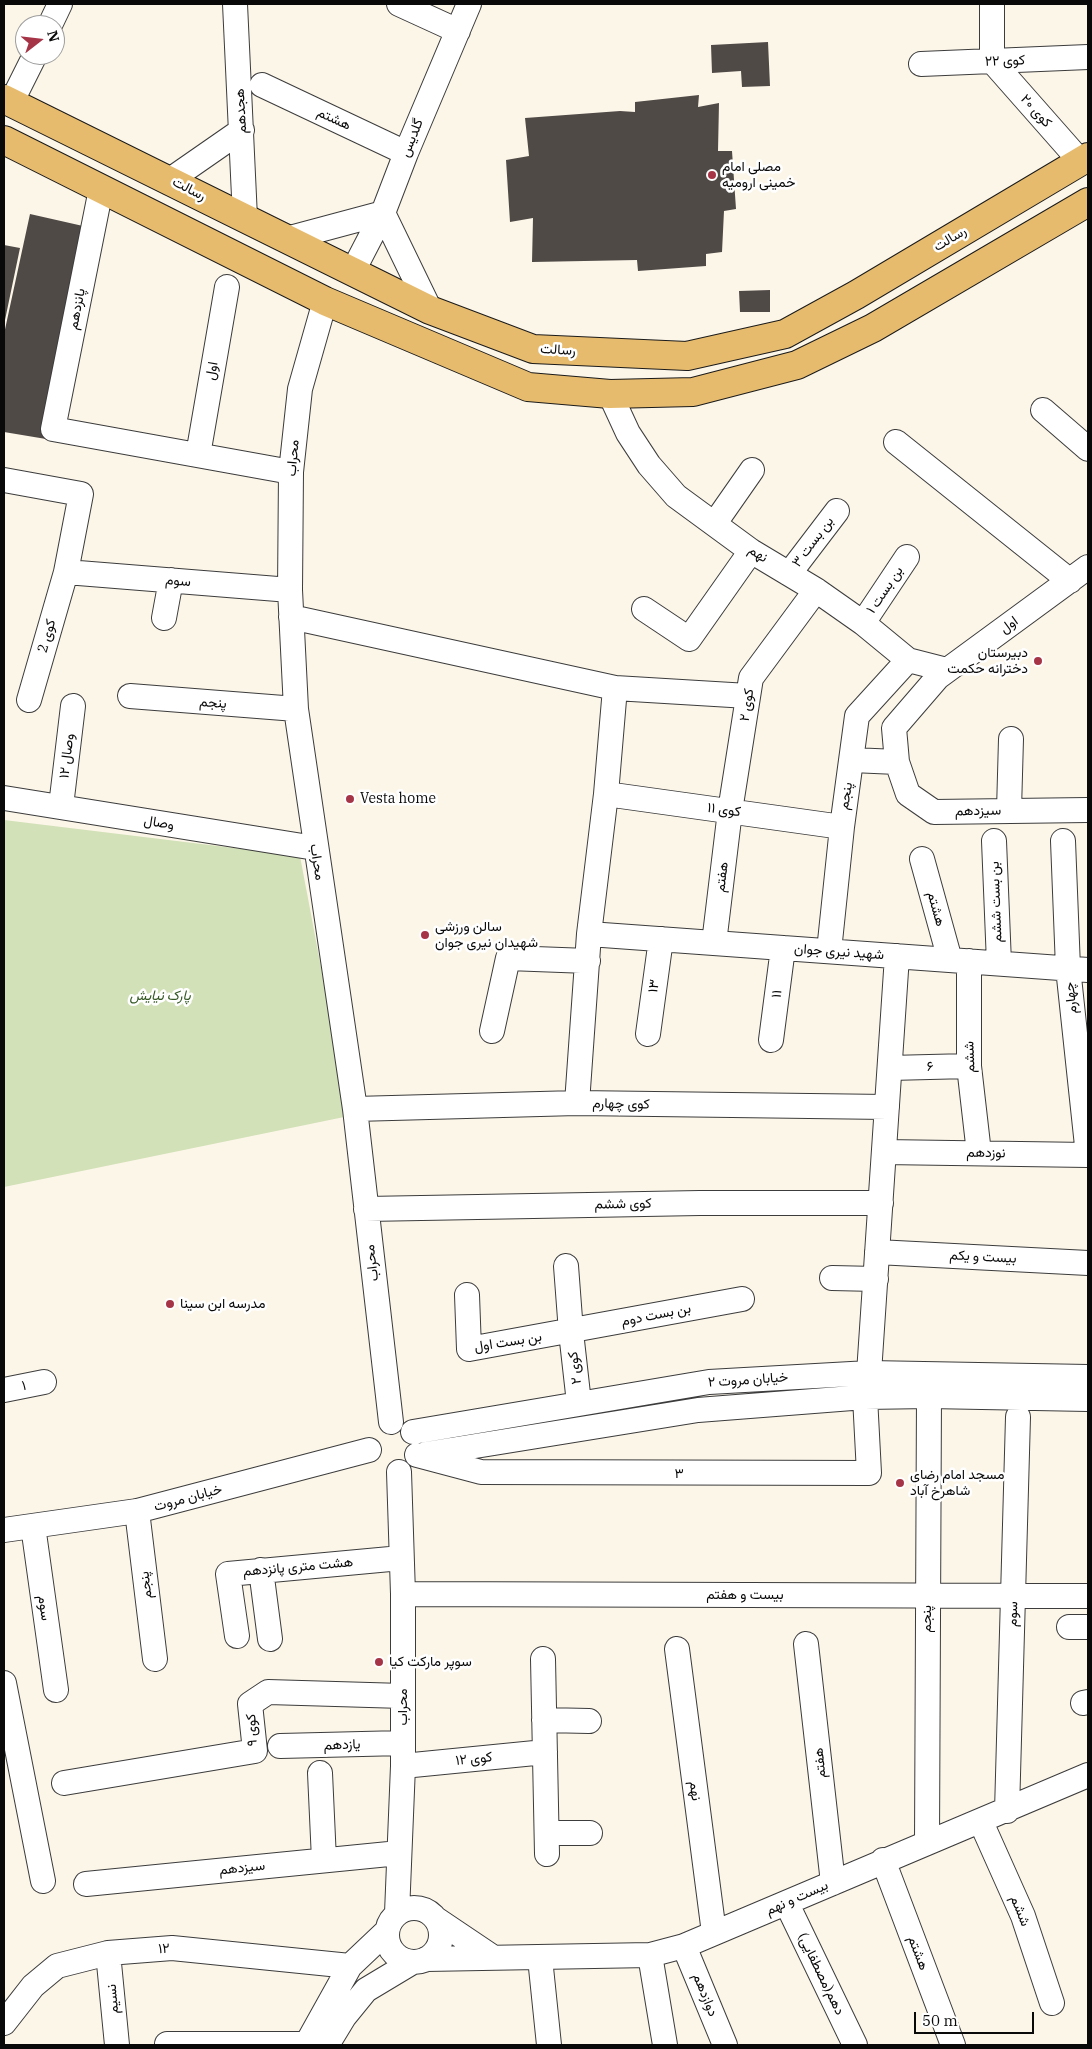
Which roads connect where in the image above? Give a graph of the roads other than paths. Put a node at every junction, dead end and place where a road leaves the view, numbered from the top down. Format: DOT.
graph roads {
  1 [pos="235,4"];
  2 [pos="399,4"];
  3 [pos="469,4"];
  4 [pos="992,4"];
  5 [pos="458,31"];
  6 [pos="1088,57"];
  7 [pos="992,61"];
  8 [pos="921,64"];
  9 [pos="29,65"];
  10 [pos="262,85"];
  11 [pos="8,101"];
  12 [pos="242,130"];
  13 [pos="4,140"];
  14 [pos="406,153"];
  15 [pos="1085,160"];
  16 [pos="170,180"];
  17 [pos="101,189"];
  18 [pos="1088,202"];
  19 [pos="383,213"];
  20 [pos="244,218"];
  21 [pos="286,239"];
  22 [pos="353,271"];
  23 [pos="227,287"];
  24 [pos="325,301"];
  25 [pos="430,310"];
  26 [pos="532,349"];
  27 [pos="528,387"];
  28 [pos="610,394"];
  29 [pos="1043,410"];
  30 [pos="896,442"];
  31 [pos="1088,449"];
  32 [pos="198,455"];
  33 [pos="752,470"];
  34 [pos="291,472"];
  35 [pos="4,480"];
  36 [pos="837,511"];
  37 [pos="715,523"];
  38 [pos="751,551"];
  39 [pos="907,557"];
  40 [pos="66,572"];
  41 [pos="789,574"];
  42 [pos="1079,574"];
  43 [pos="171,580"];
  44 [pos="290,590"];
  45 [pos="816,590"];
  46 [pos="644,609"];
  47 [pos="291,617"];
  48 [pos="164,618"];
  49 [pos="863,622"];
  50 [pos="908,660"];
  51 [pos="947,670"];
  52 [pos="615,688"];
  53 [pos="130,696"];
  54 [pos="748,696"];
  55 [pos="28,700"];
  56 [pos="73,706"];
  57 [pos="296,709"];
  58 [pos="1011,739"];
  59 [pos="852,760"];
  60 [pos="898,762"];
  61 [pos="606,794"];
  62 [pos="4,798"];
  63 [pos="61,806"];
  64 [pos="1009,810"];
  65 [pos="1088,810"];
  66 [pos="730,811"];
  67 [pos="842,827"];
  68 [pos="994,841"];
  69 [pos="1063,841"];
  70 [pos="315,848"];
  71 [pos="922,859"];
  72 [pos="589,934"];
  73 [pos="661,939"];
  74 [pos="714,943"];
  75 [pos="783,948"];
  76 [pos="829,951"];
  77 [pos="898,956"];
  78 [pos="959,960"];
  79 [pos="588,961"];
  80 [pos="999,963"];
  81 [pos="1078,969"];
  82 [pos="492,1031"];
  83 [pos="648,1034"];
  84 [pos="771,1040"];
  85 [pos="969,1066"];
  86 [pos="890,1068"];
  87 [pos="577,1103"];
  88 [pos="887,1107"];
  89 [pos="355,1109"];
  90 [pos="884,1152"];
  91 [pos="979,1153"];
  92 [pos="1088,1155"];
  93 [pos="881,1202"];
  94 [pos="366,1209"];
  95 [pos="878,1252"];
  96 [pos="1088,1263"];
  97 [pos="566,1266"];
  98 [pos="832,1278"];
  99 [pos="876,1279"];
  100 [pos="467,1295"];
  101 [pos="742,1299"];
  102 [pos="571,1332"];
  103 [pos="869,1373"];
  104 [pos="1088,1377"];
  105 [pos="44,1382"];
  106 [pos="4,1390"];
  107 [pos="930,1396"];
  108 [pos="865,1398"];
  109 [pos="1088,1400"];
  110 [pos="580,1403"];
  111 [pos="1018,1417"];
  112 [pos="402,1427"];
  113 [pos="368,1450"];
  114 [pos="417,1455"];
  115 [pos="399,1472"];
  116 [pos="137,1511"];
  117 [pos="33,1526"];
  118 [pos="4,1530"];
  119 [pos="401,1558"];
  120 [pos="261,1570"];
  121 [pos="403,1594"];
  122 [pos="928,1595"];
  123 [pos="1014,1596"];
  124 [pos="1088,1596"];
  125 [pos="237,1636"];
  126 [pos="270,1639"];
  127 [pos="806,1644"];
  128 [pos="677,1649"];
  129 [pos="155,1659"];
  130 [pos="543,1659"];
  131 [pos="4,1683"];
  132 [pos="56,1690"];
  133 [pos="403,1696"];
  134 [pos="544,1720"];
  135 [pos="589,1721"];
  136 [pos="280,1746"];
  137 [pos="545,1752"];
  138 [pos="403,1754"];
  139 [pos="320,1773"];
  140 [pos="1088,1776"];
  141 [pos="64,1783"];
  142 [pos="1007,1810"];
  143 [pos="981,1822"];
  144 [pos="590,1833"];
  145 [pos="927,1843"];
  146 [pos="399,1853"];
  147 [pos="324,1860"];
  148 [pos="883,1860"];
  149 [pos="43,1881"];
  150 [pos="833,1882"];
  151 [pos="86,1884"];
  152 [pos="787,1904"];
  153 [pos="430,1915"];
  154 [pos="392,1922"];
  155 [pos="714,1933"];
  156 [pos="684,1946"];
  157 [pos="108,1954"];
  158 [pos="650,1954"];
  159 [pos="491,1956"];
  160 [pos="540,1958"];
  161 [pos="419,1961"];
  162 [pos="350,1966"];
  163 [pos="1052,2002"];
  164 [pos="4,2023"];
  165 [pos="167,2044"];
  166 [pos="117,2045"];
  167 [pos="313,2045"];
  168 [pos="549,2045"];
  169 [pos="665,2045"];
  170 [pos="725,2045"];
  171 [pos="855,2045"];
  172 [pos="953,2045"];
  1 -- 12 [label="street, هجدهم"];
  2 -- 5 [label="street"];
  3 -- 5 [label="street, گلدیس"];
  4 -- 7 [label="street"];
  5 -- 14 [label="street, گلدیس"];
  6 -- 7 [label="street, کوی ۲۲"];
  7 -- 8 [label="street, کوی ۲۲"];
  7 -- 15 [label="street, کوی ۲۰"];
  9 -- 11 [label="street"];
  10 -- 14 [label="street, هشتم"];
  11 -- 16 [label="main road, رسالت"];
  12 -- 16 [label="street"];
  12 -- 20 [label="street, هجدهم"];
  13 -- 17 [label="main road"];
  14 -- 19 [label="street, گلدیس"];
  15 -- 26 [label="main road, رسالت"];
  16 -- 20 [label="main road, رسالت"];
  17 -- 24 [label="main road"];
  17 -- 32 [label="street, پانزدهم"];
  18 -- 28 [label="main road"];
  19 -- 21 [label="street"];
  19 -- 22 [label="street, گلدیس"];
  19 -- 25 [label="street"];
  20 -- 21 [label="main road, رسالت"];
  21 -- 22 [label="main road, رسالت"];
  22 -- 25 [label="main road, رسالت"];
  23 -- 32 [label="street, اول"];
  24 -- 27 [label="main road"];
  24 -- 34 [label="street, محراب"];
  25 -- 26 [label="main road, رسالت"];
  26 -- 27 [label="main road"];
  27 -- 28 [label="main road"];
  28 -- 37 [label="street, نهم"];
  29 -- 31 [label="street"];
  30 -- 42 [label="street"];
  32 -- 34 [label="street"];
  33 -- 37 [label="street"];
  34 -- 44 [label="street, محراب"];
  35 -- 40 [label="street, کوی 2"];
  36 -- 41 [label="street, بن بست ۳"];
  37 -- 38 [label="street, نهم"];
  38 -- 41 [label="street, نهم"];
  38 -- 46 [label="street"];
  39 -- 49 [label="street, بن بست ۱"];
  40 -- 43 [label="street, سوم"];
  40 -- 55 [label="street, کوی 2"];
  41 -- 45 [label="street, نهم"];
  42 -- 51 [label="street, اول"];
  43 -- 44 [label="street, سوم"];
  43 -- 48 [label="street"];
  44 -- 47 [label="street, محراب"];
  45 -- 49 [label="street, نهم"];
  45 -- 54 [label="street, کوی ۲"];
  47 -- 52 [label="street"];
  47 -- 57 [label="street, محراب"];
  49 -- 50 [label="street, نهم"];
  50 -- 51 [label="street, نهم"];
  50 -- 59 [label="street, پنجم"];
  51 -- 60 [label="street, اول"];
  52 -- 54 [label="street"];
  52 -- 61 [label="street"];
  53 -- 57 [label="street, پنجم"];
  54 -- 66 [label="street, کوی ۲"];
  56 -- 63 [label="street, وصال ۱۲"];
  57 -- 70 [label="street, محراب"];
  58 -- 64 [label="street"];
  59 -- 60 [label="street"];
  59 -- 67 [label="street, پنجم"];
  60 -- 64 [label="street, سیزدهم"];
  61 -- 66 [label="street, کوی ۱۱"];
  61 -- 72 [label="street"];
  62 -- 63 [label="street, وصال"];
  63 -- 70 [label="street, وصال"];
  64 -- 65 [label="street, سیزدهم"];
  66 -- 67 [label="street, کوی ۱۱"];
  66 -- 74 [label="street, هفتم"];
  67 -- 76 [label="street, پنجم"];
  68 -- 80 [label="street, بن بست ششم"];
  69 -- 81 [label="street, چهارم"];
  70 -- 89 [label="street, محراب"];
  71 -- 78 [label="street, هشتم"];
  72 -- 73 [label="street, شهید نیری جوان"];
  72 -- 79 [label="street"];
  73 -- 74 [label="street, شهید نیری جوان"];
  73 -- 83 [label="street, ۱۳"];
  74 -- 75 [label="street, شهید نیری جوان"];
  75 -- 76 [label="street, شهید نیری جوان"];
  75 -- 84 [label="street, ۱۱"];
  76 -- 77 [label="street, شهید نیری جوان"];
  77 -- 78 [label="street, شهید نیری جوان"];
  77 -- 86 [label="street"];
  78 -- 80 [label="street, شهید نیری جوان"];
  78 -- 85 [label="street, ششم"];
  79 -- 82 [label="street"];
  79 -- 87 [label="street"];
  80 -- 81 [label="street, شهید نیری جوان"];
  81 -- 92 [label="street, چهارم"];
  85 -- 86 [label="street, ۶"];
  85 -- 91 [label="street, ششم"];
  86 -- 88 [label="street"];
  87 -- 88 [label="street, کوی چهارم"];
  87 -- 89 [label="street, کوی چهارم"];
  88 -- 90 [label="street"];
  89 -- 94 [label="street, محراب"];
  90 -- 91 [label="street, نوزدهم"];
  90 -- 93 [label="street"];
  91 -- 92 [label="street, نوزدهم"];
  93 -- 94 [label="street, کوی ششم"];
  93 -- 95 [label="street"];
  94 -- 112 [label="street, محراب"];
  95 -- 96 [label="street, بیست و یکم"];
  95 -- 99 [label="street"];
  97 -- 102 [label="street, کوی ۲"];
  98 -- 99 [label="street"];
  99 -- 103 [label="street"];
  100 -- 102 [label="street, بن بست اول"];
  101 -- 102 [label="street, بن بست دوم"];
  102 -- 110 [label="street, کوی ۲"];
  103 -- 104 [label="street, خیابان مروت ۲"];
  103 -- 108 [label="street"];
  103 -- 110 [label="street, خیابان مروت ۲"];
  105 -- 106 [label="street, ۱"];
  107 -- 108 [label="street, خیابان مروت ۲"];
  107 -- 109 [label="street, خیابان مروت ۲"];
  107 -- 122 [label="street, پنجم"];
  108 -- 114 [label="street, خیابان مروت ۲"];
  108 -- 114 [label="street, ۳"];
  110 -- 112 [label="street, خیابان مروت ۲"];
  111 -- 123 [label="street, سوم"];
  112 -- 113 [label="street"];
  112 -- 114 [label="street"];
  113 -- 115 [label="street"];
  113 -- 116 [label="street, خیابان مروت"];
  114 -- 115 [label="street"];
  115 -- 119 [label="street, محراب"];
  116 -- 117 [label="street, خیابان مروت"];
  116 -- 129 [label="street, پنجم"];
  117 -- 118 [label="street, خیابان مروت"];
  117 -- 132 [label="street, سوم"];
  119 -- 120 [label="street, هشت متری پانزدهم"];
  119 -- 121 [label="street, محراب"];
  120 -- 125 [label="street, هشت متری پانزدهم"];
  120 -- 126 [label="street"];
  121 -- 122 [label="street, بیست و هفتم"];
  121 -- 133 [label="street, محراب"];
  122 -- 123 [label="street, بیست و هفتم"];
  122 -- 145 [label="street, پنجم"];
  123 -- 124 [label="street, بیست و هفتم"];
  123 -- 142 [label="street, سوم"];
  127 -- 150 [label="street, هفتم"];
  128 -- 155 [label="street, نهم"];
  130 -- 134 [label="street"];
  131 -- 149 [label="street"];
  133 -- 138 [label="street, محراب"];
  133 -- 141 [label="street, کوی ۹"];
  134 -- 135 [label="street"];
  134 -- 137 [label="street"];
  136 -- 138 [label="street, یازدهم"];
  137 -- 138 [label="street, کوی ۱۲"];
  137 -- 144 [label="street"];
  138 -- 146 [label="street, محراب"];
  139 -- 147 [label="street"];
  140 -- 142 [label="street, بیست و نهم"];
  142 -- 143 [label="street, بیست و نهم"];
  143 -- 145 [label="street, بیست و نهم"];
  143 -- 163 [label="street, ششم"];
  145 -- 148 [label="street, بیست و نهم"];
  146 -- 147 [label="street, سیزدهم"];
  146 -- 153 [label="street"];
  146 -- 154 [label="street, محراب"];
  147 -- 151 [label="street, سیزدهم"];
  148 -- 150 [label="street, بیست و نهم"];
  148 -- 172 [label="street, هشتم"];
  150 -- 152 [label="street, بیست و نهم"];
  152 -- 155 [label="street, بیست و نهم"];
  152 -- 171 [label="street, دهم(مصطفایی)"];
  153 -- 154 [label="street"];
  153 -- 159 [label="street"];
  153 -- 161 [label="street"];
  154 -- 161 [label="street"];
  154 -- 162 [label="street"];
  155 -- 156 [label="street, بیست و نهم"];
  156 -- 158 [label="street, بیست و نهم"];
  156 -- 170 [label="street, دوازدهم"];
  157 -- 162 [label="street, ۱۲"];
  157 -- 164 [label="street, ۱۲"];
  157 -- 166 [label="street, نسیم"];
  158 -- 160 [label="street, بیست و نهم"];
  158 -- 169 [label="street"];
  159 -- 160 [label="street, بیست و نهم"];
  159 -- 161 [label="street, بیست و نهم"];
  160 -- 168 [label="street"];
  161 -- 167 [label="street"];
  162 -- 167 [label="street"];
  165 -- 167 [label="street"];
}
